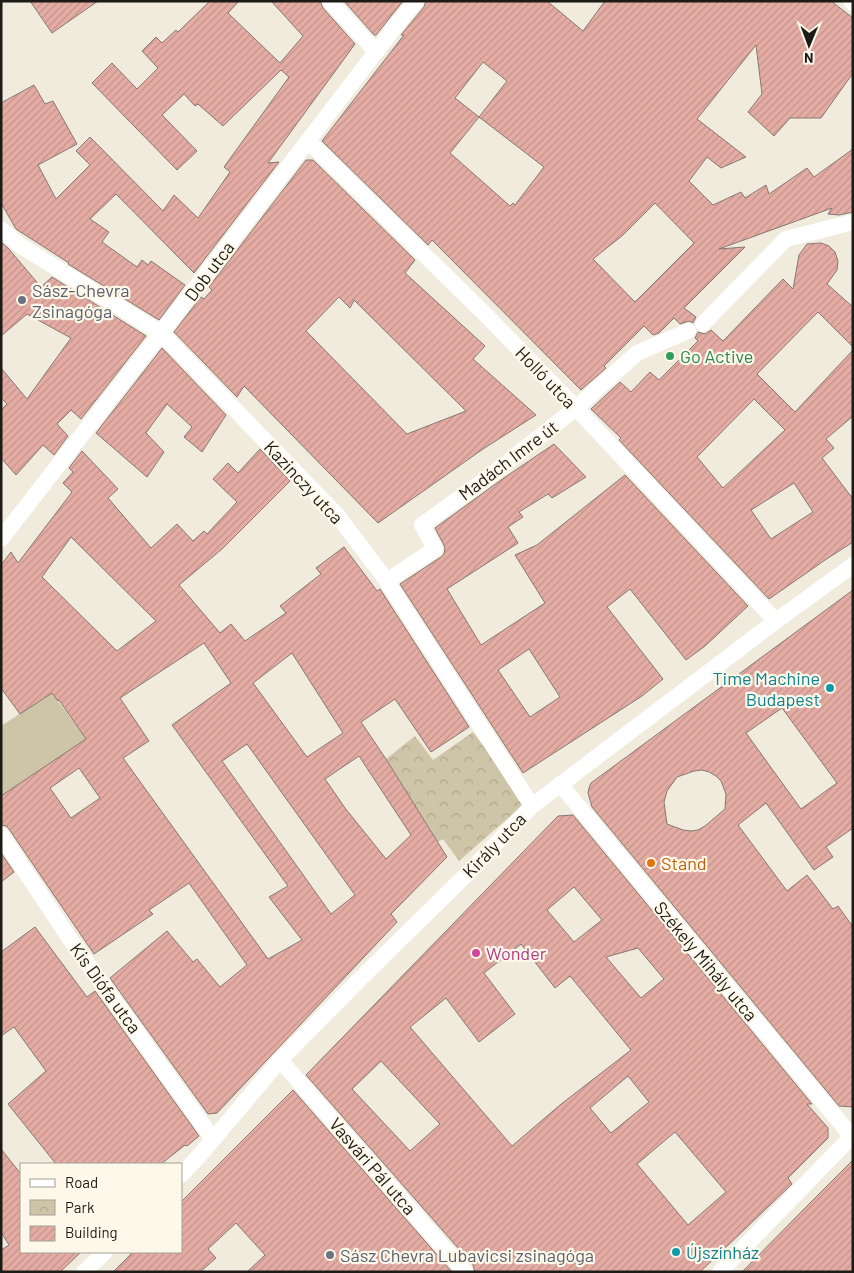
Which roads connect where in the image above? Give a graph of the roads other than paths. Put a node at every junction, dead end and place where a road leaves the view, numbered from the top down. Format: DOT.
graph roads {
  1 [pos="330,1"];
  2 [pos="416,1"];
  3 [pos="376,52"];
  4 [pos="308,141"];
  5 [pos="853,222"];
  6 [pos="1,229"];
  7 [pos="703,324"];
  8 [pos="688,331"];
  9 [pos="161,333"];
  10 [pos="576,408"];
  11 [pos="1,539"];
  12 [pos="853,565"];
  13 [pos="387,581"];
  14 [pos="776,621"];
  15 [pos="560,784"];
  16 [pos="532,806"];
  17 [pos="1,835"];
  18 [pos="280,1060"];
  19 [pos="852,1136"];
  20 [pos="213,1139"];
  21 [pos="182,1174"];
  22 [pos="105,1253"];
  23 [pos="84,1272"];
  24 [pos="465,1272"];
  25 [pos="720,1272"];
  1 -- 3 [label="street"];
  2 -- 3 [label="street, Dob utca"];
  3 -- 4 [label="street, Dob utca"];
  4 -- 9 [label="street, Dob utca"];
  4 -- 10 [label="street, Holló utca"];
  5 -- 7 [label="street"];
  6 -- 9 [label="street, Kazinczy utca"];
  8 -- 10 [label="street, Madách Imre út"];
  9 -- 11 [label="street, Dob utca"];
  9 -- 13 [label="street, Kazinczy utca"];
  10 -- 13 [label="street, Madách Imre út"];
  10 -- 14 [label="street, Holló utca"];
  12 -- 14 [label="street, Király utca"];
  13 -- 16 [label="street, Kazinczy utca"];
  14 -- 15 [label="street, Király utca"];
  15 -- 16 [label="street, Király utca"];
  15 -- 19 [label="street, Székely Mihály utca"];
  16 -- 18 [label="street, Király utca"];
  17 -- 20 [label="street, Kis Diófa utca"];
  18 -- 20 [label="street, Király utca"];
  18 -- 24 [label="street, Vasvári Pál utca"];
  19 -- 25 [label="street"];
  20 -- 21 [label="street, Király utca"];
  22 -- 23 [label="street"];
}
